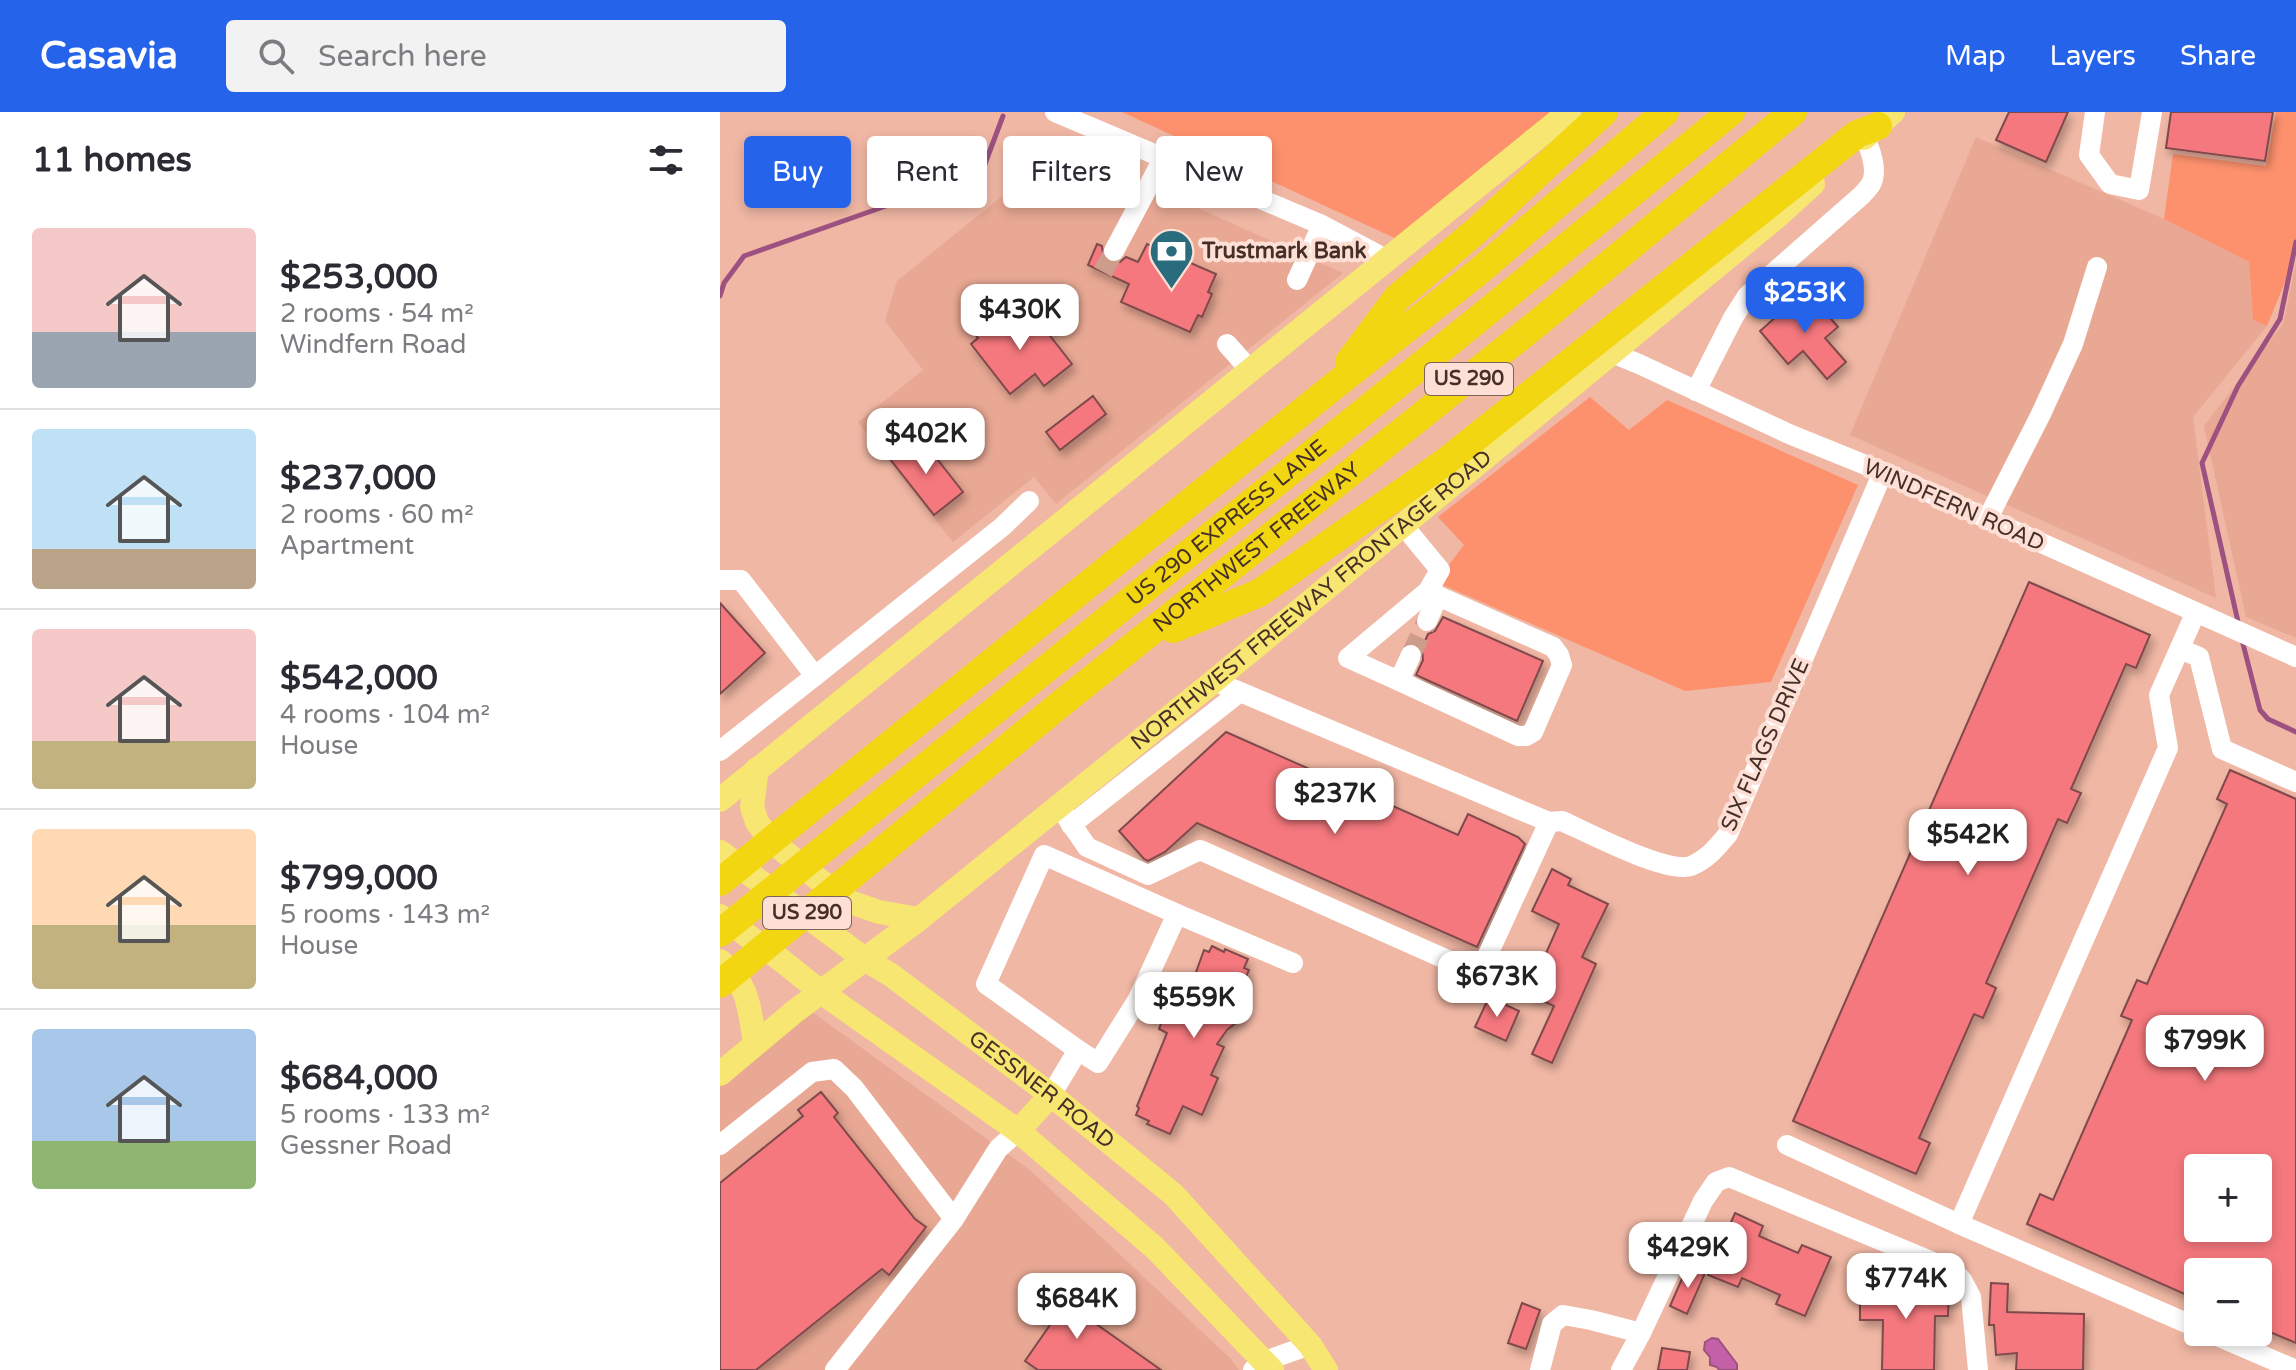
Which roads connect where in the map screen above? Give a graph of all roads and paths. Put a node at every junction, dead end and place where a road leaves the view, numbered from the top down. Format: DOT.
graph roads {
  1 [pos="1055,112"];
  2 [pos="1569,112"];
  3 [pos="1604,112"];
  4 [pos="1665,112"];
  5 [pos="1731,112"];
  6 [pos="1793,112"];
  7 [pos="2095,112"];
  8 [pos="2152,112"];
  9 [pos="1878,125"];
  10 [pos="1156,156"];
  11 [pos="1156,172"];
  12 [pos="1272,204"];
  13 [pos="1322,225"];
  14 [pos="1114,251"];
  15 [pos="1388,260"];
  16 [pos="2097,267"];
  17 [pos="1297,280"];
  18 [pos="1227,344"];
  19 [pos="1612,353"];
  20 [pos="1250,370"];
  21 [pos="1696,391"];
  22 [pos="1324,394"];
  23 [pos="1883,472"];
  24 [pos="1029,501"];
  25 [pos="1987,520"];
  26 [pos="1403,525"];
  27 [pos="720,580"];
  28 [pos="1433,593"];
  29 [pos="2195,614"];
  30 [pos="1427,621"];
  31 [pos="1142,641"];
  32 [pos="2180,649"];
  33 [pos="1411,655"];
  34 [pos="2296,657"];
  35 [pos="815,676"];
  36 [pos="1214,681"];
  37 [pos="1399,681"];
  38 [pos="1240,692"];
  39 [pos="721,749"];
  40 [pos="757,769"];
  41 [pos="2296,782"];
  42 [pos="720,800"];
  43 [pos="1065,815"];
  44 [pos="1549,822"];
  45 [pos="720,852"];
  46 [pos="720,882"];
  47 [pos="1177,914"];
  48 [pos="720,916"];
  49 [pos="919,919"];
  50 [pos="720,933"];
  51 [pos="866,960"];
  52 [pos="720,961"];
  53 [pos="1293,963"];
  54 [pos="720,984"];
  55 [pos="821,992"];
  56 [pos="755,1043"];
  57 [pos="1078,1050"];
  58 [pos="720,1074"];
  59 [pos="1051,1095"];
  60 [pos="1018,1131"];
  61 [pos="720,1145"];
  62 [pos="1787,1145"];
  63 [pos="954,1219"];
  64 [pos="1959,1224"];
  65 [pos="2184,1322"];
  66 [pos="1641,1333"];
  67 [pos="1310,1345"];
  68 [pos="2240,1346"];
  69 [pos="1263,1367"];
  70 [pos="835,1370"];
  71 [pos="1295,1370"];
  72 [pos="1326,1370"];
  73 [pos="1540,1370"];
  74 [pos="1621,1370"];
  75 [pos="1978,1370"];
  76 [pos="2296,1370"];
  1 -- 10 [label="street"];
  2 -- 15 [label="main road"];
  3 -- 22 [label="highway"];
  4 -- 22 [label="highway"];
  5 -- 50 [label="highway, US 290 EXPRESS LANE"];
  6 -- 31 [label="highway, NORTHWEST FREEWAY / US 290"];
  7 -- 8 [label="street"];
  9 -- 19 [label="main road, NORTHWEST FREEWAY FRONTAGE ROAD"];
  9 -- 21 [label="street"];
  9 -- 31 [label="highway"];
  11 -- 14 [label="street"];
  12 -- 13 [label="street"];
  13 -- 15 [label="street"];
  13 -- 17 [label="street"];
  15 -- 20 [label="main road"];
  16 -- 25 [label="street"];
  18 -- 20 [label="street"];
  19 -- 21 [label="street, WINDFERN ROAD"];
  19 -- 26 [label="main road, NORTHWEST FREEWAY FRONTAGE ROAD"];
  20 -- 40 [label="main road"];
  21 -- 23 [label="street, WINDFERN ROAD"];
  22 -- 46 [label="highway"];
  23 -- 25 [label="street, WINDFERN ROAD"];
  23 -- 44 [label="street, SIX FLAGS DRIVE"];
  24 -- 35 [label="street"];
  25 -- 29 [label="street, WINDFERN ROAD"];
  26 -- 28 [label="street"];
  26 -- 36 [label="main road, NORTHWEST FREEWAY FRONTAGE ROAD"];
  27 -- 35 [label="street"];
  28 -- 30 [label="street"];
  28 -- 37 [label="street"];
  28 -- 37 [label="street"];
  29 -- 32 [label="street"];
  29 -- 34 [label="street, WINDFERN ROAD"];
  31 -- 54 [label="highway, NORTHWEST FREEWAY / US 290"];
  32 -- 41 [label="street"];
  32 -- 64 [label="street"];
  33 -- 37 [label="street"];
  35 -- 39 [label="street"];
  36 -- 38 [label="street, SIX FLAGS DRIVE"];
  36 -- 43 [label="main road, NORTHWEST FREEWAY FRONTAGE ROAD"];
  38 -- 43 [label="street"];
  38 -- 44 [label="street, SIX FLAGS DRIVE"];
  40 -- 42 [label="main road"];
  40 -- 49 [label="main road"];
  43 -- 44 [label="street"];
  43 -- 49 [label="main road, NORTHWEST FREEWAY FRONTAGE ROAD"];
  45 -- 51 [label="main road, GESSNER ROAD"];
  47 -- 53 [label="street"];
  47 -- 57 [label="street"];
  47 -- 57 [label="street"];
  48 -- 55 [label="main road"];
  49 -- 51 [label="main road, NORTHWEST FREEWAY FRONTAGE ROAD"];
  51 -- 55 [label="main road, NORTHWEST FREEWAY FRONTAGE ROAD"];
  51 -- 59 [label="main road, GESSNER ROAD"];
  52 -- 56 [label="main road"];
  55 -- 56 [label="main road, NORTHWEST FREEWAY FRONTAGE ROAD"];
  55 -- 60 [label="main road"];
  56 -- 58 [label="main road, NORTHWEST FREEWAY FRONTAGE ROAD"];
  57 -- 59 [label="street"];
  59 -- 60 [label="main road"];
  59 -- 67 [label="main road, GESSNER ROAD"];
  60 -- 63 [label="street"];
  60 -- 69 [label="main road"];
  61 -- 63 [label="street"];
  62 -- 64 [label="street"];
  63 -- 70 [label="street"];
  64 -- 65 [label="street"];
  66 -- 73 [label="street"];
  66 -- 74 [label="street"];
  66 -- 75 [label="street"];
  67 -- 69 [label="street"];
  67 -- 71 [label="street"];
  67 -- 72 [label="main road, GESSNER ROAD"];
  68 -- 76 [label="street"];
}
